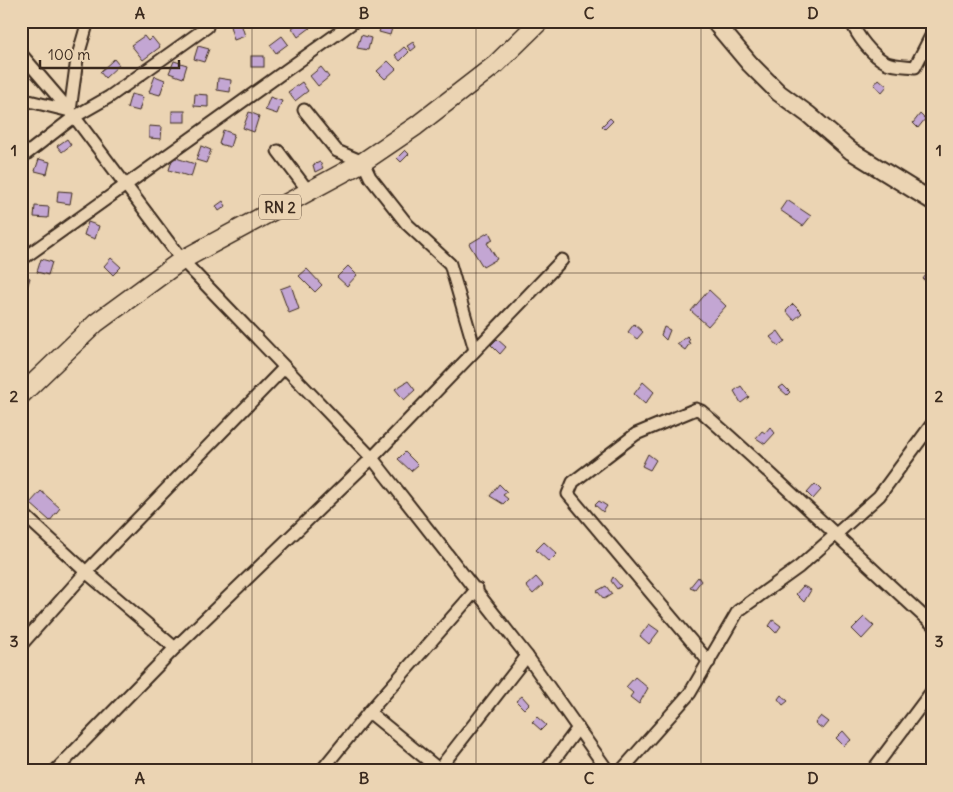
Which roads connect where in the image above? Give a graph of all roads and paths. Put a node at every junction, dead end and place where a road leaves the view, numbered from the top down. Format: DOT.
graph roads {
  1 [pos="88,21"];
  2 [pos="355,21"];
  3 [pos="540,21"];
  4 [pos="714,21"];
  5 [pos="851,21"];
  6 [pos="207,27"];
  7 [pos="932,34"];
  8 [pos="21,54"];
  9 [pos="21,98"];
  10 [pos="304,110"];
  11 [pos="72,114"];
  12 [pos="278,151"];
  13 [pos="21,158"];
  14 [pos="363,162"];
  15 [pos="127,186"];
  16 [pos="309,192"];
  17 [pos="932,201"];
  18 [pos="21,260"];
  19 [pos="182,260"];
  20 [pos="562,260"];
  21 [pos="476,350"];
  22 [pos="284,368"];
  23 [pos="21,395"];
  24 [pos="932,424"];
  25 [pos="372,458"];
  26 [pos="21,512"];
  27 [pos="835,535"];
  28 [pos="86,572"];
  29 [pos="477,589"];
  30 [pos="932,624"];
  31 [pos="21,645"];
  32 [pos="175,648"];
  33 [pos="528,656"];
  34 [pos="709,662"];
  35 [pos="932,690"];
  36 [pos="369,712"];
  37 [pos="578,728"];
  38 [pos="440,770"];
  39 [pos="55,771"];
  40 [pos="321,771"];
  41 [pos="546,771"];
  42 [pos="608,771"];
  43 [pos="621,771"];
  44 [pos="872,771"];
  1 -- 11 [label="street"];
  2 -- 15 [label="street"];
  3 -- 14 [label="main road, RN 2"];
  4 -- 17 [label="street"];
  5 -- 7 [label="street"];
  6 -- 11 [label="street"];
  8 -- 11 [label="street"];
  9 -- 11 [label="street"];
  10 -- 14 [label="street"];
  11 -- 13 [label="street"];
  11 -- 15 [label="street"];
  12 -- 16 [label="street"];
  14 -- 16 [label="main road, RN 2"];
  14 -- 21 [label="street"];
  15 -- 18 [label="street"];
  15 -- 19 [label="street"];
  16 -- 19 [label="main road, RN 2"];
  19 -- 22 [label="street"];
  19 -- 23 [label="main road, RN 2"];
  20 -- 21 [label="street"];
  21 -- 25 [label="street"];
  22 -- 25 [label="street"];
  22 -- 28 [label="street"];
  24 -- 27 [label="street"];
  25 -- 29 [label="street"];
  25 -- 32 [label="street"];
  26 -- 28 [label="street"];
  27 -- 30 [label="street"];
  27 -- 34 [label="street"];
  27 -- 34 [label="street"];
  28 -- 31 [label="street"];
  28 -- 32 [label="street"];
  29 -- 33 [label="street"];
  29 -- 36 [label="street"];
  32 -- 39 [label="street"];
  33 -- 37 [label="street"];
  33 -- 38 [label="street"];
  34 -- 43 [label="street"];
  35 -- 44 [label="street"];
  36 -- 38 [label="street"];
  36 -- 40 [label="street"];
  37 -- 41 [label="street"];
  37 -- 42 [label="street"];
}
